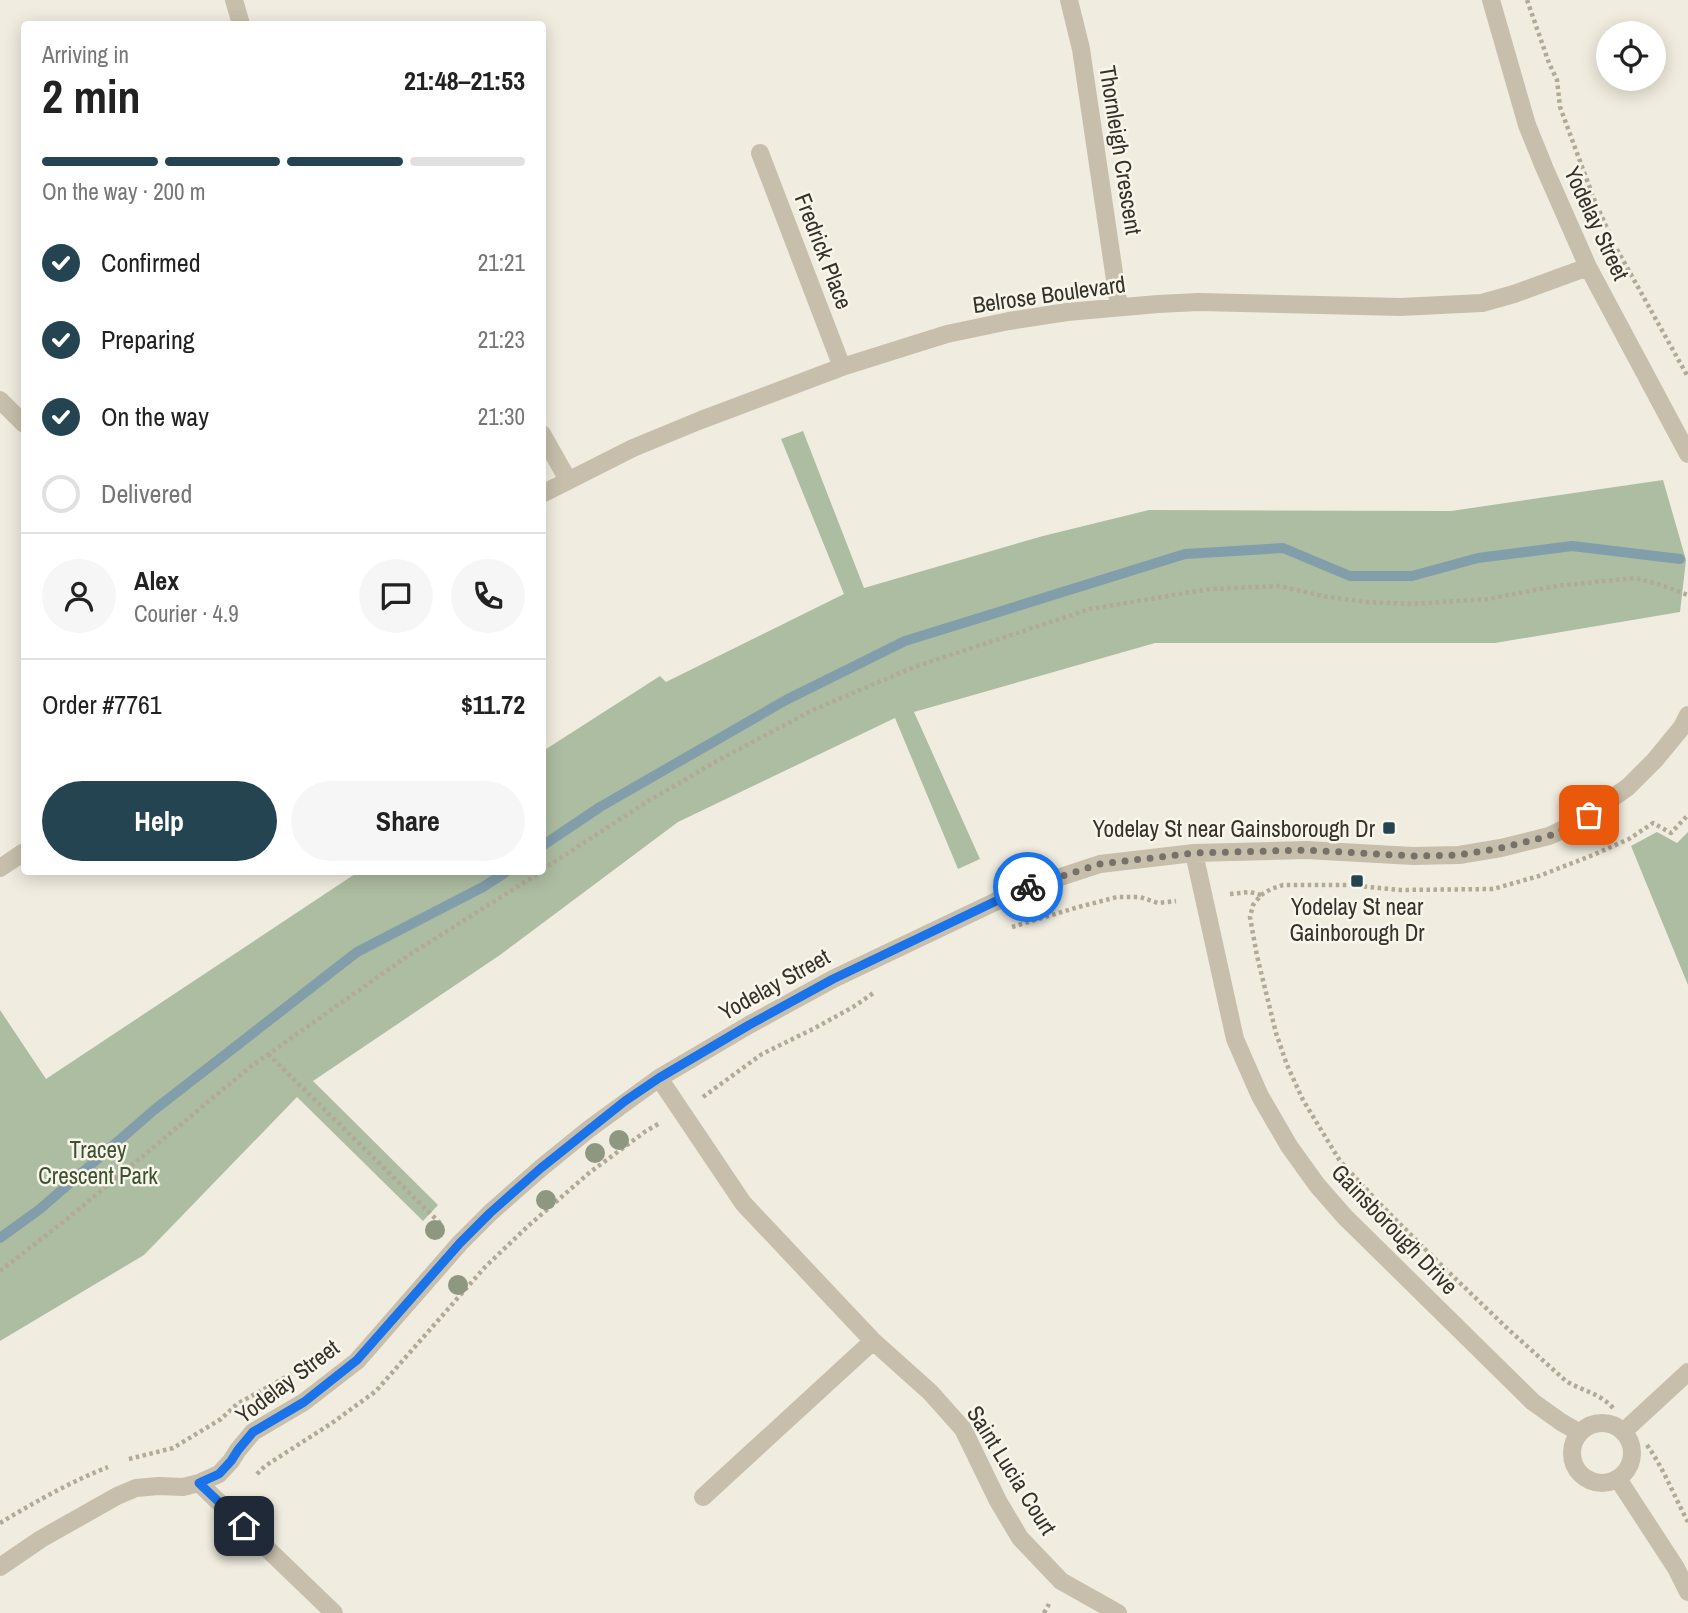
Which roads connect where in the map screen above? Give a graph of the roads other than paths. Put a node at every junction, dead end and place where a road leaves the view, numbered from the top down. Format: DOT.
graph roads {
  1 [pos="234,0"];
  2 [pos="1069,0"];
  3 [pos="1491,0"];
  4 [pos="240,21"];
  5 [pos="760,153"];
  6 [pos="1588,267"];
  7 [pos="1119,307"];
  8 [pos="842,366"];
  9 [pos="0,400"];
  10 [pos="21,421"];
  11 [pos="546,441"];
  12 [pos="1688,454"];
  13 [pos="568,480"];
  14 [pos="546,492"];
  15 [pos="1688,715"];
  16 [pos="1194,853"];
  17 [pos="21,854"];
  18 [pos="0,868"];
  19 [pos="659,1078"];
  20 [pos="873,1341"];
  21 [pos="1688,1372"];
  22 [pos="1626,1429"];
  23 [pos="1580,1433"];
  24 [pos="1618,1479"];
  25 [pos="199,1483"];
  26 [pos="703,1497"];
  27 [pos="0,1567"];
  28 [pos="1688,1592"];
  29 [pos="334,1613"];
  30 [pos="1118,1613"];
  1 -- 4 [label="street"];
  2 -- 7 [label="street, Thornleigh Crescent"];
  3 -- 6 [label="street, Yodelay Street"];
  5 -- 8 [label="street, Fredrick Place"];
  6 -- 7 [label="street, Belrose Boulevard"];
  6 -- 12 [label="street, Yodelay Street"];
  7 -- 8 [label="street, Belrose Boulevard"];
  8 -- 13 [label="street, Belrose Boulevard"];
  9 -- 10 [label="street"];
  11 -- 13 [label="street"];
  13 -- 14 [label="street, Belrose Boulevard"];
  15 -- 16 [label="street, Yodelay Street"];
  16 -- 19 [label="street, Yodelay Street"];
  16 -- 23 [label="street, Gainsborough Drive"];
  17 -- 18 [label="street"];
  19 -- 20 [label="street, Saint Lucia Court"];
  19 -- 25 [label="street, Yodelay Street"];
  20 -- 26 [label="street"];
  20 -- 30 [label="street, Saint Lucia Court"];
  21 -- 22 [label="street"];
  22 -- 23 [label="street"];
  22 -- 24 [label="street"];
  23 -- 24 [label="street"];
  24 -- 28 [label="street"];
  25 -- 27 [label="street, Yodelay Street"];
  25 -- 29 [label="street"];
}
